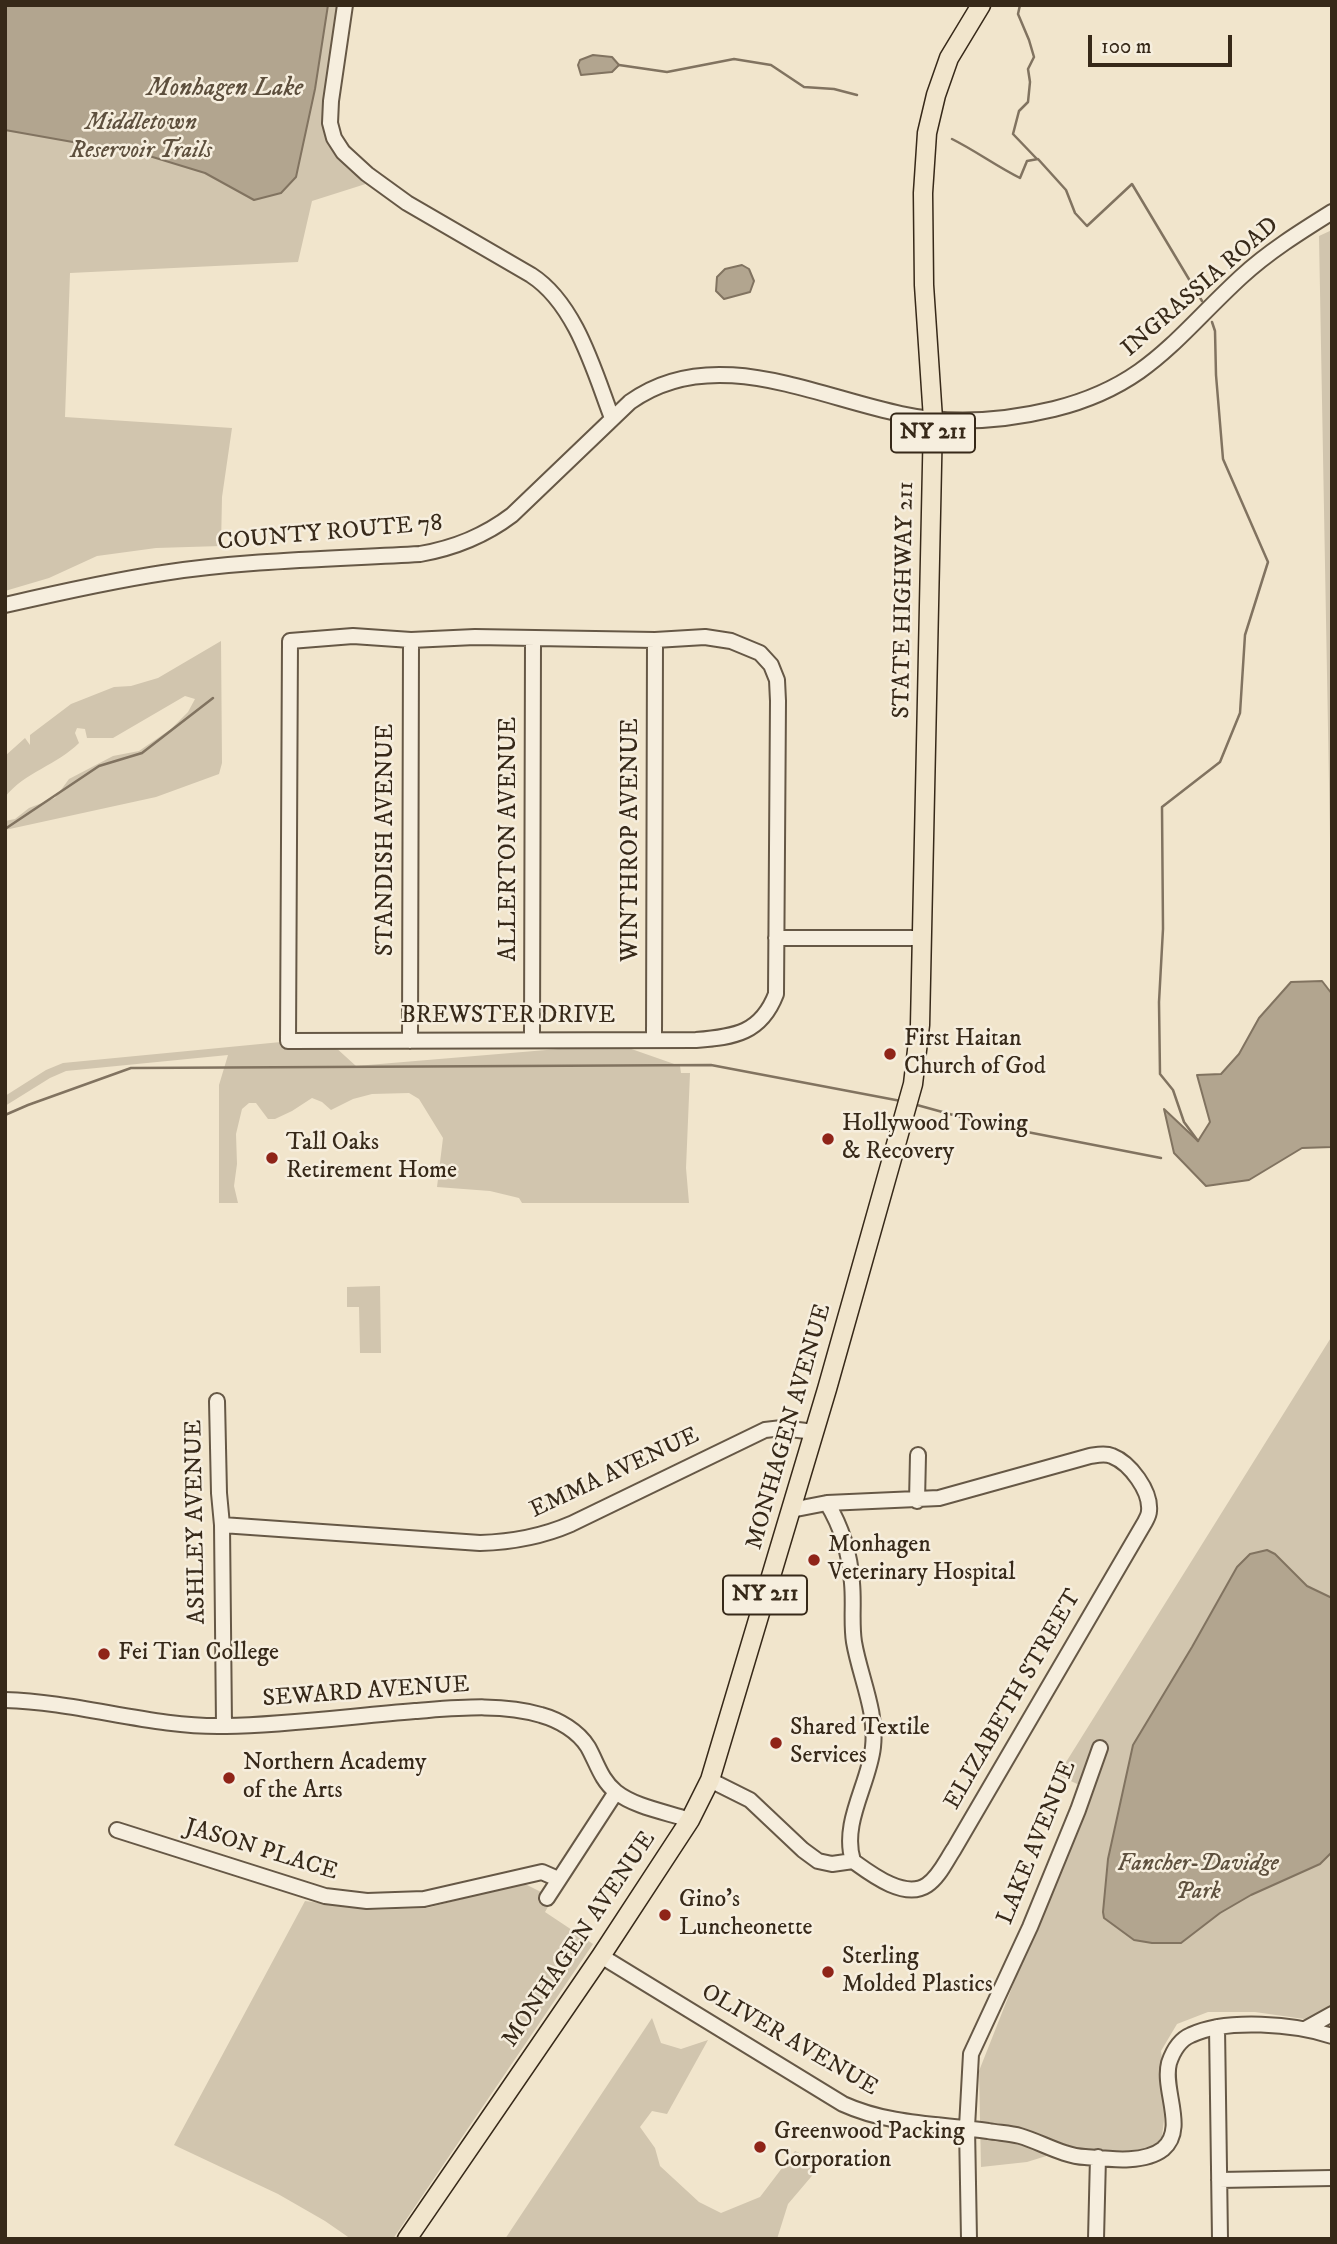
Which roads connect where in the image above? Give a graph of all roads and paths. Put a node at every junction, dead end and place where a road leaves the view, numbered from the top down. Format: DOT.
graph roads {
  1 [pos="345,5"];
  2 [pos="981,5"];
  3 [pos="1332,212"];
  4 [pos="612,418"];
  5 [pos="933,419"];
  6 [pos="5,605"];
  7 [pos="411,640"];
  8 [pos="533,640"];
  9 [pos="655,640"];
  10 [pos="923,873"];
  11 [pos="776,937"];
  12 [pos="922,938"];
  13 [pos="532,1039"];
  14 [pos="654,1039"];
  15 [pos="410,1041"];
  16 [pos="217,1401"];
  17 [pos="814,1432"];
  18 [pos="918,1454"];
  19 [pos="917,1501"];
  20 [pos="827,1503"];
  21 [pos="791,1510"];
  22 [pos="222,1525"];
  23 [pos="5,1700"];
  24 [pos="224,1726"];
  25 [pos="1100,1748"];
  26 [pos="710,1780"];
  27 [pos="616,1792"];
  28 [pos="690,1820"];
  29 [pos="117,1830"];
  30 [pos="853,1861"];
  31 [pos="558,1879"];
  32 [pos="547,1898"];
  33 [pos="601,1956"];
  34 [pos="1332,2014"];
  35 [pos="1217,2027"];
  36 [pos="1305,2029"];
  37 [pos="1332,2036"];
  38 [pos="967,2127"];
  39 [pos="1098,2157"];
  40 [pos="1332,2178"];
  41 [pos="1219,2180"];
  42 [pos="408,2239"];
  43 [pos="969,2239"];
  44 [pos="1096,2239"];
  45 [pos="1220,2239"];
  1 -- 4 [label="street"];
  2 -- 5 [label="main road, STATE HIGHWAY 211 / NY 211"];
  3 -- 5 [label="street, INGRASSIA ROAD"];
  4 -- 5 [label="street, COUNTY ROUTE 78"];
  4 -- 6 [label="street, COUNTY ROUTE 78"];
  5 -- 10 [label="main road, STATE HIGHWAY 211 / NY 211"];
  7 -- 8 [label="street, BREWSTER DRIVE"];
  7 -- 15 [label="street, STANDISH AVENUE"];
  7 -- 15 [label="street, BREWSTER DRIVE"];
  8 -- 9 [label="street, BREWSTER DRIVE"];
  8 -- 13 [label="street, ALLERTON AVENUE"];
  9 -- 11 [label="street, BREWSTER DRIVE"];
  9 -- 14 [label="street, WINTHROP AVENUE"];
  10 -- 12 [label="main road, MONHAGEN AVENUE / NY 211"];
  11 -- 12 [label="street"];
  11 -- 14 [label="street, BREWSTER DRIVE"];
  12 -- 17 [label="main road, MONHAGEN AVENUE / NY 211"];
  13 -- 14 [label="street, BREWSTER DRIVE"];
  13 -- 15 [label="street, BREWSTER DRIVE"];
  16 -- 22 [label="street, ASHLEY AVENUE"];
  17 -- 21 [label="main road, MONHAGEN AVENUE / NY 211"];
  17 -- 22 [label="street, EMMA AVENUE"];
  18 -- 19 [label="street"];
  19 -- 20 [label="street"];
  19 -- 30 [label="street, ELIZABETH STREET"];
  20 -- 21 [label="street"];
  20 -- 30 [label="street"];
  21 -- 26 [label="main road, MONHAGEN AVENUE / NY 211"];
  22 -- 24 [label="street, ASHLEY AVENUE"];
  23 -- 24 [label="street, SEWARD AVENUE"];
  24 -- 27 [label="street, SEWARD AVENUE"];
  25 -- 38 [label="street, LAKE AVENUE"];
  26 -- 28 [label="main road, MONHAGEN AVENUE / NY 211"];
  26 -- 30 [label="street"];
  27 -- 28 [label="street, SEWARD AVENUE"];
  27 -- 31 [label="street"];
  28 -- 33 [label="main road, MONHAGEN AVENUE / NY 211"];
  29 -- 31 [label="street, JASON PLACE"];
  31 -- 32 [label="street"];
  33 -- 38 [label="street, OLIVER AVENUE"];
  33 -- 42 [label="main road, MONHAGEN AVENUE / NY 211"];
  34 -- 36 [label="street"];
  35 -- 36 [label="street, OLIVER AVENUE"];
  35 -- 39 [label="street, OLIVER AVENUE"];
  35 -- 41 [label="street"];
  36 -- 37 [label="street, OLIVER AVENUE"];
  38 -- 39 [label="street, OLIVER AVENUE"];
  38 -- 43 [label="street, LAKE AVENUE"];
  39 -- 44 [label="street"];
  40 -- 41 [label="street"];
  41 -- 45 [label="street"];
}
